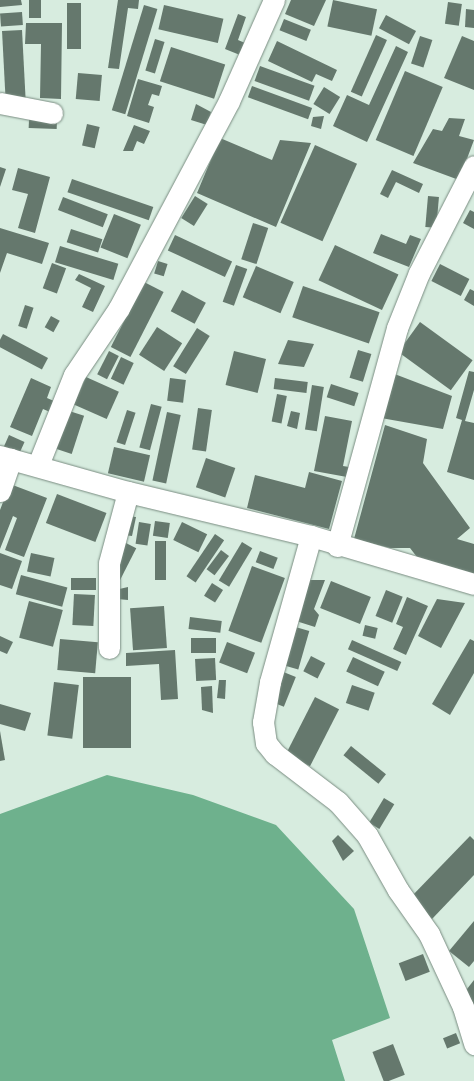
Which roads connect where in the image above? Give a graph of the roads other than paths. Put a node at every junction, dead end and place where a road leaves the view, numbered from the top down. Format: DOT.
graph roads {
  1 [pos="274,0"];
  2 [pos="0,103"];
  3 [pos="52,113"];
  4 [pos="474,166"];
  5 [pos="470,189"];
  6 [pos="5,457"];
  7 [pos="38,465"];
  8 [pos="0,490"];
  9 [pos="128,492"];
  10 [pos="311,536"];
  11 [pos="337,546"];
  12 [pos="474,584"];
  13 [pos="110,648"];
  14 [pos="474,1044"];
  1 -- 7 [label="street"];
  2 -- 3 [label="street"];
  4 -- 5 [label="street"];
  5 -- 11 [label="street"];
  6 -- 7 [label="street"];
  6 -- 8 [label="street"];
  7 -- 9 [label="street"];
  9 -- 10 [label="street"];
  9 -- 13 [label="street"];
  10 -- 11 [label="street"];
  10 -- 14 [label="street"];
  11 -- 12 [label="street"];
}
